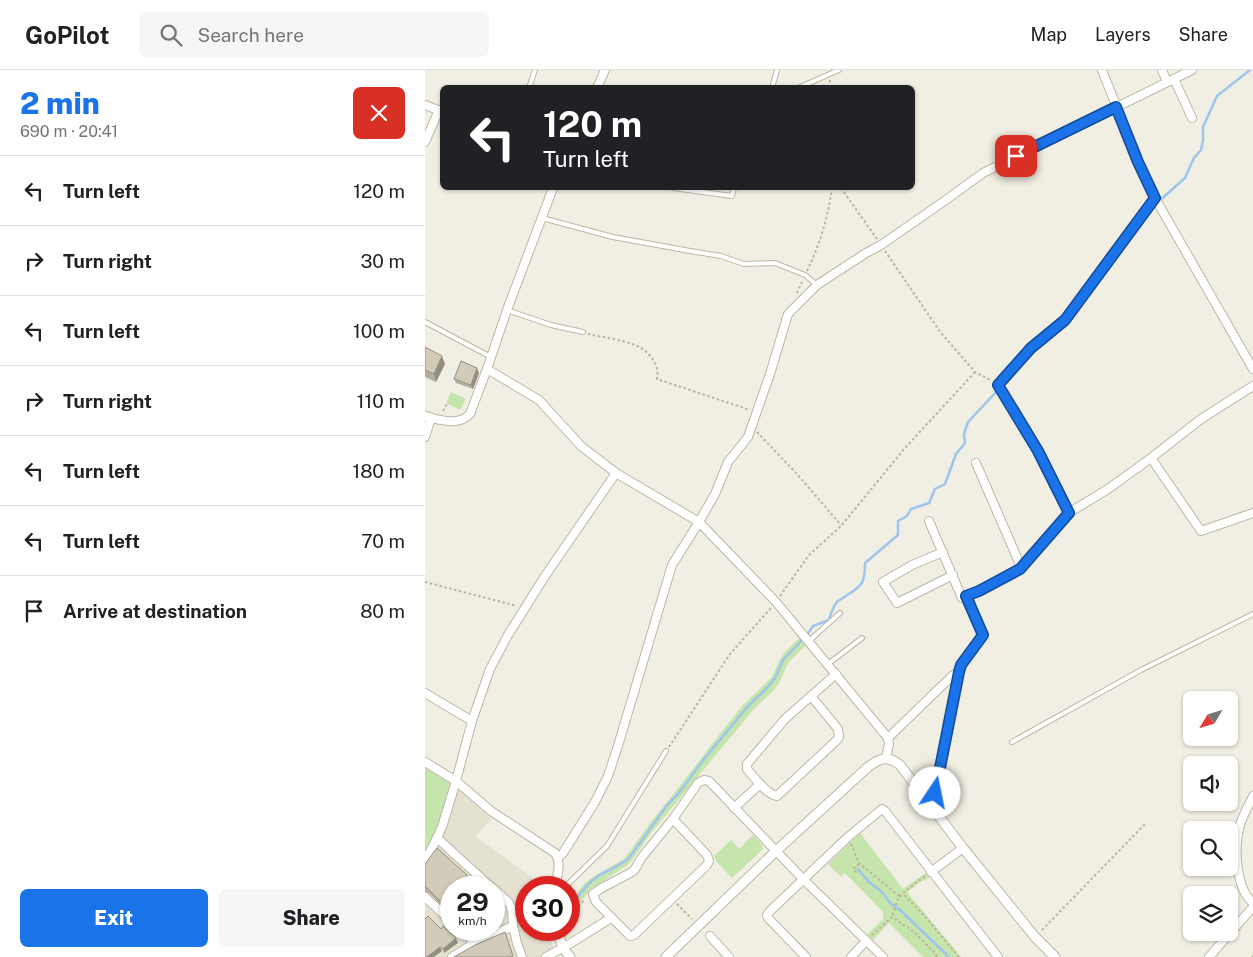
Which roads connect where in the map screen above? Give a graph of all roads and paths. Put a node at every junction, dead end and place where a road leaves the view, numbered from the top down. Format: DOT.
graph roads {
  1 [pos="535,70"];
  2 [pos="605,70"];
  3 [pos="777,70"];
  4 [pos="839,70"];
  5 [pos="1102,70"];
  6 [pos="1162,70"];
  7 [pos="1192,70"];
  8 [pos="1171,80"];
  9 [pos="530,85"];
  10 [pos="598,85"];
  11 [pos="772,85"];
  12 [pos="805,85"];
  13 [pos="425,105"];
  14 [pos="1116,107"];
  15 [pos="440,111"];
  16 [pos="440,113"];
  17 [pos="1192,118"];
  18 [pos="425,142"];
  19 [pos="552,190"];
  20 [pos="688,190"];
  21 [pos="734,190"];
  22 [pos="832,190"];
  23 [pos="842,190"];
  24 [pos="1155,198"];
  25 [pos="541,218"];
  26 [pos="881,245"];
  27 [pos="805,275"];
  28 [pos="817,285"];
  29 [pos="795,298"];
  30 [pos="507,310"];
  31 [pos="425,322"];
  32 [pos="583,332"];
  33 [pos="491,358"];
  34 [pos="1253,368"];
  35 [pos="487,370"];
  36 [pos="975,372"];
  37 [pos="998,385"];
  38 [pos="1253,386"];
  39 [pos="447,404"];
  40 [pos="443,411"];
  41 [pos="757,412"];
  42 [pos="428,417"];
  43 [pos="752,427"];
  44 [pos="425,437"];
  45 [pos="1151,458"];
  46 [pos="976,463"];
  47 [pos="616,473"];
  48 [pos="1069,513"];
  49 [pos="1253,513"];
  50 [pos="929,521"];
  51 [pos="699,522"];
  52 [pos="841,526"];
  53 [pos="943,552"];
  54 [pos="1021,567"];
  55 [pos="953,575"];
  56 [pos="425,582"];
  57 [pos="966,596"];
  58 [pos="776,602"];
  59 [pos="525,608"];
  60 [pos="840,614"];
  61 [pos="1253,614"];
  62 [pos="862,638"];
  63 [pos="809,641"];
  64 [pos="828,664"];
  65 [pos="959,672"];
  66 [pos="836,674"];
  67 [pos="425,693"];
  68 [pos="811,696"];
  69 [pos="472,721"];
  70 [pos="888,738"];
  71 [pos="1011,742"];
  72 [pos="666,751"];
  73 [pos="886,758"];
  74 [pos="425,762"];
  75 [pos="456,781"];
  76 [pos="760,784"];
  77 [pos="1253,796"];
  78 [pos="928,801"];
  79 [pos="734,808"];
  80 [pos="673,819"];
  81 [pos="1145,824"];
  82 [pos="848,837"];
  83 [pos="437,838"];
  84 [pos="963,848"];
  85 [pos="775,851"];
  86 [pos="559,858"];
  87 [pos="425,861"];
  88 [pos="859,864"];
  89 [pos="931,872"];
  90 [pos="859,873"];
  91 [pos="480,876"];
  92 [pos="557,876"];
  93 [pos="576,876"];
  94 [pos="803,879"];
  95 [pos="593,894"];
  96 [pos="899,896"];
  97 [pos="425,898"];
  98 [pos="672,898"];
  99 [pos="505,899"];
  100 [pos="1253,904"];
  101 [pos="580,905"];
  102 [pos="1253,908"];
  103 [pos="440,911"];
  104 [pos="892,917"];
  105 [pos="611,918"];
  106 [pos="692,919"];
  107 [pos="513,926"];
  108 [pos="710,936"];
  109 [pos="1035,937"];
  110 [pos="561,941"];
  111 [pos="866,941"];
  112 [pos="475,943"];
  113 [pos="563,948"];
  114 [pos="453,957"];
  115 [pos="523,957"];
  116 [pos="546,957"];
  117 [pos="570,957"];
  118 [pos="666,957"];
  119 [pos="729,957"];
  120 [pos="806,957"];
  121 [pos="851,957"];
  122 [pos="883,957"];
  123 [pos="937,957"];
  124 [pos="959,957"];
  125 [pos="998,957"];
  126 [pos="1055,957"];
  127 [pos="1209,957"];
  1 -- 9 [label="lane"];
  2 -- 10 [label="street"];
  3 -- 11 [label="lane"];
  4 -- 12 [label="lane"];
  5 -- 14 [label="street"];
  6 -- 8 [label="street"];
  7 -- 8 [label="street"];
  8 -- 14 [label="street"];
  8 -- 17 [label="street"];
  13 -- 15 [label="street"];
  14 -- 24 [label="street"];
  14 -- 26 [label="street"];
  16 -- 18 [label="street"];
  19 -- 25 [label="street"];
  20 -- 21 [label="lane"];
  22 -- 27 [label="path"];
  23 -- 26 [label="path"];
  24 -- 34 [label="street"];
  24 -- 37 [label="street"];
  25 -- 27 [label="lane"];
  25 -- 30 [label="street"];
  26 -- 28 [label="street"];
  26 -- 36 [label="path"];
  27 -- 28 [label="lane"];
  27 -- 29 [label="path"];
  28 -- 41 [label="street"];
  30 -- 32 [label="lane"];
  30 -- 33 [label="street"];
  31 -- 33 [label="lane"];
  32 -- 41 [label="path"];
  33 -- 35 [label="street"];
  35 -- 42 [label="street"];
  35 -- 47 [label="street"];
  36 -- 37 [label="path"];
  36 -- 52 [label="path"];
  37 -- 48 [label="street"];
  38 -- 45 [label="street"];
  39 -- 40 [label="path"];
  41 -- 43 [label="street"];
  42 -- 44 [label="street"];
  43 -- 51 [label="street"];
  43 -- 52 [label="path"];
  45 -- 48 [label="street"];
  45 -- 49 [label="street"];
  46 -- 54 [label="street"];
  47 -- 51 [label="street"];
  47 -- 59 [label="street"];
  48 -- 54 [label="street"];
  50 -- 53 [label="street"];
  51 -- 58 [label="street"];
  51 -- 86 [label="street"];
  52 -- 58 [label="path"];
  53 -- 55 [label="street"];
  53 -- 55 [label="street"];
  54 -- 57 [label="street"];
  55 -- 57 [label="street"];
  56 -- 59 [label="path"];
  57 -- 65 [label="street"];
  58 -- 63 [label="street"];
  58 -- 72 [label="path"];
  59 -- 69 [label="street"];
  60 -- 63 [label="lane"];
  61 -- 71 [label="lane"];
  62 -- 64 [label="lane"];
  63 -- 64 [label="street"];
  64 -- 66 [label="street"];
  65 -- 70 [label="street"];
  65 -- 78 [label="street"];
  66 -- 68 [label="street"];
  66 -- 70 [label="street"];
  67 -- 69 [label="street"];
  68 -- 76 [label="street"];
  68 -- 76 [label="street"];
  69 -- 75 [label="street"];
  70 -- 73 [label="street"];
  72 -- 93 [label="lane"];
  73 -- 78 [label="street"];
  73 -- 85 [label="street"];
  74 -- 75 [label="street"];
  75 -- 83 [label="street"];
  75 -- 86 [label="street"];
  76 -- 79 [label="street"];
  77 -- 100 [label="street"];
  78 -- 84 [label="street"];
  79 -- 80 [label="street"];
  79 -- 85 [label="street"];
  80 -- 95 [label="street"];
  80 -- 98 [label="street"];
  81 -- 109 [label="path"];
  82 -- 88 [label="path"];
  82 -- 89 [label="street"];
  82 -- 94 [label="street"];
  83 -- 87 [label="street"];
  83 -- 91 [label="street"];
  84 -- 89 [label="street"];
  84 -- 109 [label="street"];
  85 -- 94 [label="street"];
  85 -- 118 [label="street"];
  86 -- 92 [label="street"];
  88 -- 90 [label="path"];
  88 -- 96 [label="path"];
  89 -- 96 [label="path"];
  89 -- 125 [label="street"];
  94 -- 111 [label="street"];
  94 -- 120 [label="street"];
  95 -- 101 [label="path"];
  95 -- 105 [label="street"];
  96 -- 104 [label="path"];
  96 -- 124 [label="path"];
  97 -- 103 [label="street"];
  98 -- 105 [label="street"];
  98 -- 106 [label="path"];
  99 -- 107 [label="street"];
  102 -- 127 [label="street"];
  104 -- 111 [label="path"];
  104 -- 123 [label="path"];
  105 -- 113 [label="street"];
  107 -- 112 [label="street"];
  107 -- 115 [label="street"];
  108 -- 119 [label="street"];
  109 -- 126 [label="street"];
  110 -- 113 [label="street"];
  111 -- 121 [label="street"];
  111 -- 122 [label="street"];
  112 -- 114 [label="street"];
  113 -- 116 [label="street"];
  113 -- 117 [label="street"];
}
